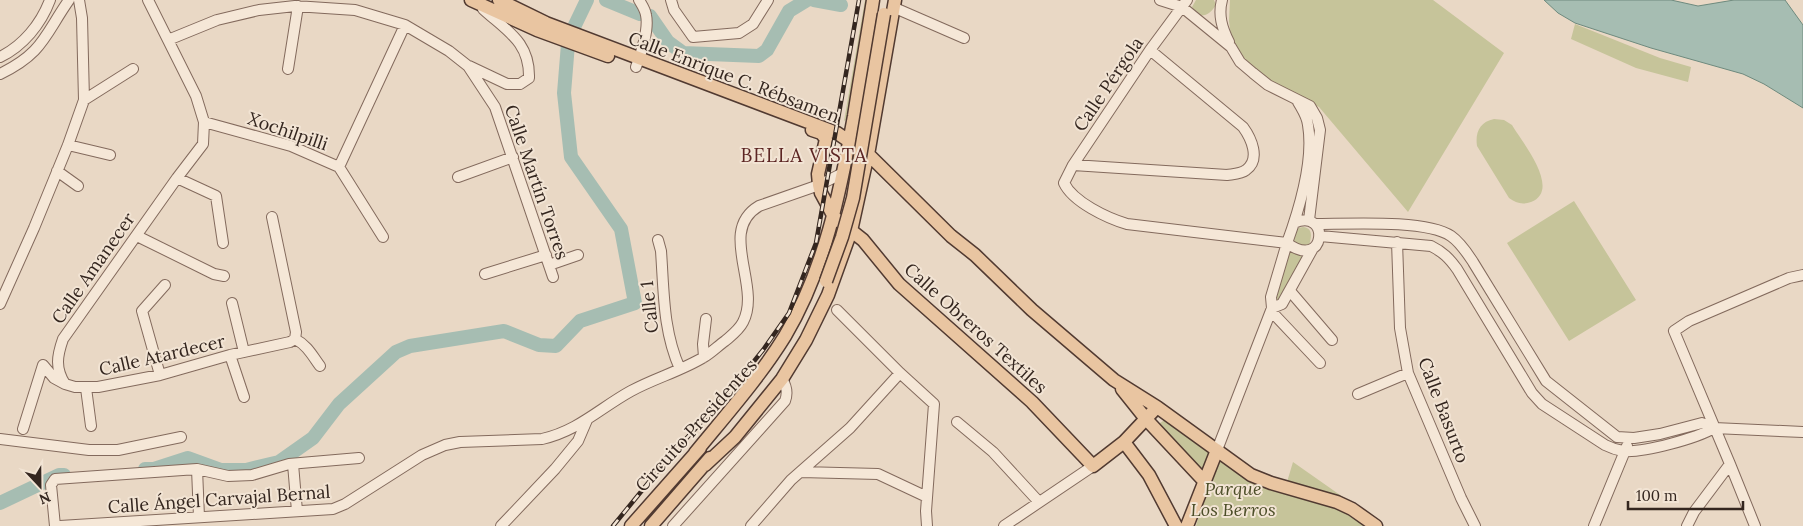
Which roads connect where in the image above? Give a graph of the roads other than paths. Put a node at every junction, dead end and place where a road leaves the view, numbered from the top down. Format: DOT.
graph roads {
  1 [pos="50,0"];
  2 [pos="69,0"];
  3 [pos="80,0"];
  4 [pos="148,0"];
  5 [pos="463,0"];
  6 [pos="471,0"];
  7 [pos="499,0"];
  8 [pos="639,0"];
  9 [pos="671,0"];
  10 [pos="768,0"];
  11 [pos="873,0"];
  12 [pos="879,0"];
  13 [pos="1160,0"];
  14 [pos="892,3"];
  15 [pos="1184,4"];
  16 [pos="1221,5"];
  17 [pos="298,6"];
  18 [pos="484,8"];
  19 [pos="63,9"];
  20 [pos="82,18"];
  21 [pos="1202,23"];
  22 [pos="406,25"];
  23 [pos="964,38"];
  24 [pos="867,39"];
  25 [pos="168,40"];
  26 [pos="888,44"];
  27 [pos="1231,47"];
  28 [pos="1150,50"];
  29 [pos="0,57"];
  30 [pos="637,63"];
  31 [pos="468,66"];
  32 [pos="862,68"];
  33 [pos="133,69"];
  34 [pos="288,69"];
  35 [pos="882,73"];
  36 [pos="0,74"];
  37 [pos="84,100"];
  38 [pos="204,122"];
  39 [pos="849,142"];
  40 [pos="68,145"];
  41 [pos="868,154"];
  42 [pos="110,155"];
  43 [pos="513,157"];
  44 [pos="1073,165"];
  45 [pos="339,166"];
  46 [pos="844,167"];
  47 [pos="57,171"];
  48 [pos="458,177"];
  49 [pos="1310,177"];
  50 [pos="177,178"];
  51 [pos="819,184"];
  52 [pos="78,186"];
  53 [pos="272,217"];
  54 [pos="834,217"];
  55 [pos="1312,222"];
  56 [pos="1294,223"];
  57 [pos="851,231"];
  58 [pos="137,236"];
  59 [pos="1320,236"];
  60 [pos="383,237"];
  61 [pos="658,240"];
  62 [pos="1397,242"];
  63 [pos="223,243"];
  64 [pos="1287,243"];
  65 [pos="1461,245"];
  66 [pos="824,247"];
  67 [pos="1312,250"];
  68 [pos="546,255"];
  69 [pos="578,255"];
  70 [pos="844,255"];
  71 [pos="1448,256"];
  72 [pos="549,265"];
  73 [pos="484,274"];
  74 [pos="1803,275"];
  75 [pos="224,276"];
  76 [pos="553,277"];
  77 [pos="822,280"];
  78 [pos="165,285"];
  79 [pos="1290,291"];
  80 [pos="232,303"];
  81 [pos="0,304"];
  82 [pos="837,310"];
  83 [pos="1271,310"];
  84 [pos="706,319"];
  85 [pos="295,339"];
  86 [pos="1332,340"];
  87 [pos="244,352"];
  88 [pos="230,355"];
  89 [pos="704,357"];
  90 [pos="1320,363"];
  91 [pos="320,366"];
  92 [pos="680,369"];
  93 [pos="900,373"];
  94 [pos="1408,373"];
  95 [pos="160,375"];
  96 [pos="782,379"];
  97 [pos="1114,380"];
  98 [pos="65,384"];
  99 [pos="86,388"];
  100 [pos="1358,394"];
  101 [pos="244,396"];
  102 [pos="1157,406"];
  103 [pos="1146,418"];
  104 [pos="587,420"];
  105 [pos="957,422"];
  106 [pos="91,426"];
  107 [pos="1714,428"];
  108 [pos="23,429"];
  109 [pos="1803,432"];
  110 [pos="181,437"];
  111 [pos="0,439"];
  112 [pos="1629,439"];
  113 [pos="1124,442"];
  114 [pos="1217,450"];
  115 [pos="1625,451"];
  116 [pos="695,453"];
  117 [pos="359,458"];
  118 [pos="291,464"];
  119 [pos="1730,464"];
  120 [pos="705,465"];
  121 [pos="1093,466"];
  122 [pos="197,469"];
  123 [pos="801,472"];
  124 [pos="1204,481"];
  125 [pos="927,497"];
  126 [pos="1039,502"];
  127 [pos="297,511"];
  128 [pos="199,517"];
  129 [pos="55,526"];
  130 [pos="60,526"];
  131 [pos="501,526"];
  132 [pos="630,526"];
  133 [pos="651,526"];
  134 [pos="673,526"];
  135 [pos="751,526"];
  136 [pos="927,526"];
  137 [pos="1004,526"];
  138 [pos="1176,526"];
  139 [pos="1187,526"];
  140 [pos="1376,526"];
  141 [pos="1475,526"];
  142 [pos="1594,526"];
  143 [pos="1687,526"];
  144 [pos="1755,526"];
  1 -- 29 [label="street"];
  2 -- 19 [label="street"];
  3 -- 20 [label="street"];
  4 -- 25 [label="street, Calle Amanecer"];
  5 -- 18 [label="street"];
  6 -- 18 [label="main road, Calle Enrique C. Rébsamen"];
  7 -- 30 [label="main road, Calle Enrique C. Rébsamen"];
  8 -- 30 [label="street"];
  9 -- 10 [label="street"];
  11 -- 24 [label="main road"];
  12 -- 77 [label="main road, Circuito Presidentes"];
  13 -- 15 [label="street"];
  14 -- 23 [label="street"];
  14 -- 26 [label="main road"];
  14 -- 77 [label="main road, Circuito Presidentes, bridge"];
  15 -- 21 [label="street"];
  15 -- 28 [label="street, Calle Pérgola"];
  16 -- 21 [label="street"];
  16 -- 27 [label="street"];
  17 -- 22 [label="street, Calle Martín Torres"];
  17 -- 25 [label="street, Calle Martín Torres"];
  17 -- 34 [label="street"];
  18 -- 30 [label="main road, Calle Enrique C. Rébsamen"];
  18 -- 31 [label="street"];
  19 -- 20 [label="street"];
  19 -- 36 [label="street"];
  20 -- 37 [label="street"];
  21 -- 27 [label="street"];
  22 -- 31 [label="street, Calle Martín Torres"];
  22 -- 45 [label="street"];
  24 -- 26 [label="main road"];
  24 -- 32 [label="main road"];
  25 -- 38 [label="street, Calle Amanecer"];
  26 -- 35 [label="main road"];
  27 -- 49 [label="street"];
  28 -- 44 [label="street, Calle Pérgola"];
  28 -- 44 [label="street"];
  30 -- 39 [label="main road, Calle Enrique C. Rébsamen"];
  30 -- 51 [label="main road, Calle Enrique C. Rébsamen"];
  31 -- 43 [label="street, Calle Martín Torres"];
  32 -- 35 [label="main road"];
  32 -- 39 [label="main road"];
  33 -- 37 [label="street"];
  35 -- 41 [label="main road"];
  37 -- 40 [label="street"];
  38 -- 45 [label="street, Xochilpilli"];
  38 -- 50 [label="street, Calle Amanecer"];
  39 -- 41 [label="main road, Calle Enrique C. Rébsamen"];
  39 -- 46 [label="main road"];
  40 -- 42 [label="street"];
  40 -- 47 [label="street"];
  41 -- 46 [label="main road"];
  41 -- 57 [label="main road"];
  41 -- 97 [label="main road, Calle Enrique C. Rébsamen"];
  43 -- 48 [label="street"];
  43 -- 68 [label="street, Calle Martín Torres"];
  44 -- 64 [label="street, Calle Pérgola"];
  45 -- 60 [label="street, Xochilpilli"];
  46 -- 51 [label="street, Calle Ángel Carvajal Bernal"];
  46 -- 54 [label="main road"];
  47 -- 52 [label="street"];
  47 -- 81 [label="street"];
  49 -- 55 [label="street"];
  49 -- 56 [label="street"];
  50 -- 58 [label="street, Calle Amanecer"];
  50 -- 63 [label="street"];
  51 -- 54 [label="main road, Calle Enrique C. Rébsamen"];
  51 -- 89 [label="street, Calle Ángel Carvajal Bernal"];
  53 -- 85 [label="street"];
  54 -- 57 [label="main road, Calle Obreros Textiles"];
  54 -- 66 [label="main road"];
  55 -- 56 [label="street"];
  55 -- 59 [label="street"];
  55 -- 65 [label="street"];
  56 -- 64 [label="street"];
  57 -- 70 [label="main road"];
  57 -- 121 [label="main road, Calle Obreros Textiles"];
  58 -- 75 [label="street"];
  58 -- 98 [label="street, Calle Amanecer"];
  59 -- 62 [label="street"];
  59 -- 67 [label="street"];
  61 -- 92 [label="street, Calle 1"];
  62 -- 71 [label="street"];
  62 -- 94 [label="street, Calle Basurto"];
  64 -- 67 [label="street"];
  64 -- 83 [label="street"];
  65 -- 71 [label="street"];
  65 -- 112 [label="street"];
  66 -- 70 [label="main road"];
  66 -- 116 [label="main road"];
  67 -- 79 [label="street"];
  68 -- 72 [label="street, Calle Martín Torres"];
  68 -- 73 [label="street"];
  69 -- 72 [label="street"];
  70 -- 96 [label="main road"];
  71 -- 115 [label="street"];
  72 -- 76 [label="street, Calle Martín Torres"];
  74 -- 107 [label="street"];
  77 -- 116 [label="main road, Circuito Presidentes"];
  77 -- 120 [label="main road, Circuito Presidentes"];
  78 -- 95 [label="street"];
  79 -- 83 [label="street"];
  79 -- 86 [label="street"];
  80 -- 87 [label="street"];
  82 -- 93 [label="street"];
  83 -- 90 [label="street"];
  83 -- 114 [label="street"];
  84 -- 89 [label="street"];
  85 -- 87 [label="street, Calle Atardecer"];
  85 -- 91 [label="street"];
  87 -- 88 [label="street, Calle Atardecer"];
  88 -- 95 [label="street, Calle Atardecer"];
  88 -- 101 [label="street"];
  89 -- 92 [label="street, Calle Ángel Carvajal Bernal"];
  92 -- 104 [label="street, Calle Ángel Carvajal Bernal"];
  93 -- 123 [label="street"];
  93 -- 125 [label="street"];
  94 -- 100 [label="street"];
  94 -- 141 [label="street, Calle Basurto"];
  95 -- 99 [label="street, Calle Atardecer"];
  96 -- 120 [label="main road"];
  96 -- 134 [label="street"];
  97 -- 102 [label="main road, Calle Enrique C. Rébsamen"];
  97 -- 103 [label="main road, Calle Enrique C. Rébsamen"];
  98 -- 99 [label="street, Calle Atardecer"];
  98 -- 108 [label="street, Calle Atardecer"];
  99 -- 106 [label="street"];
  102 -- 103 [label="main road"];
  102 -- 114 [label="main road, Calle Enrique C. Rébsamen"];
  103 -- 113 [label="main road"];
  103 -- 124 [label="main road, Calle Enrique C. Rébsamen"];
  104 -- 127 [label="street, Calle Ángel Carvajal Bernal"];
  104 -- 131 [label="street"];
  105 -- 126 [label="street"];
  107 -- 109 [label="street"];
  107 -- 112 [label="street"];
  107 -- 115 [label="street"];
  107 -- 119 [label="street"];
  110 -- 111 [label="street"];
  112 -- 115 [label="street"];
  113 -- 121 [label="main road"];
  113 -- 138 [label="main road"];
  114 -- 124 [label="main road"];
  114 -- 140 [label="main road, Calle Enrique C. Rébsamen"];
  115 -- 142 [label="street"];
  116 -- 132 [label="main road, Circuito Presidentes"];
  117 -- 118 [label="street"];
  118 -- 122 [label="street"];
  118 -- 127 [label="street"];
  119 -- 143 [label="street"];
  119 -- 144 [label="street"];
  120 -- 133 [label="main road, Circuito Presidentes"];
  121 -- 126 [label="street"];
  122 -- 128 [label="street"];
  122 -- 129 [label="street"];
  123 -- 125 [label="street"];
  123 -- 135 [label="street"];
  124 -- 139 [label="main road"];
  125 -- 136 [label="street"];
  126 -- 137 [label="street"];
  127 -- 128 [label="street, Calle Ángel Carvajal Bernal"];
  128 -- 130 [label="street, Calle Ángel Carvajal Bernal"];
}
